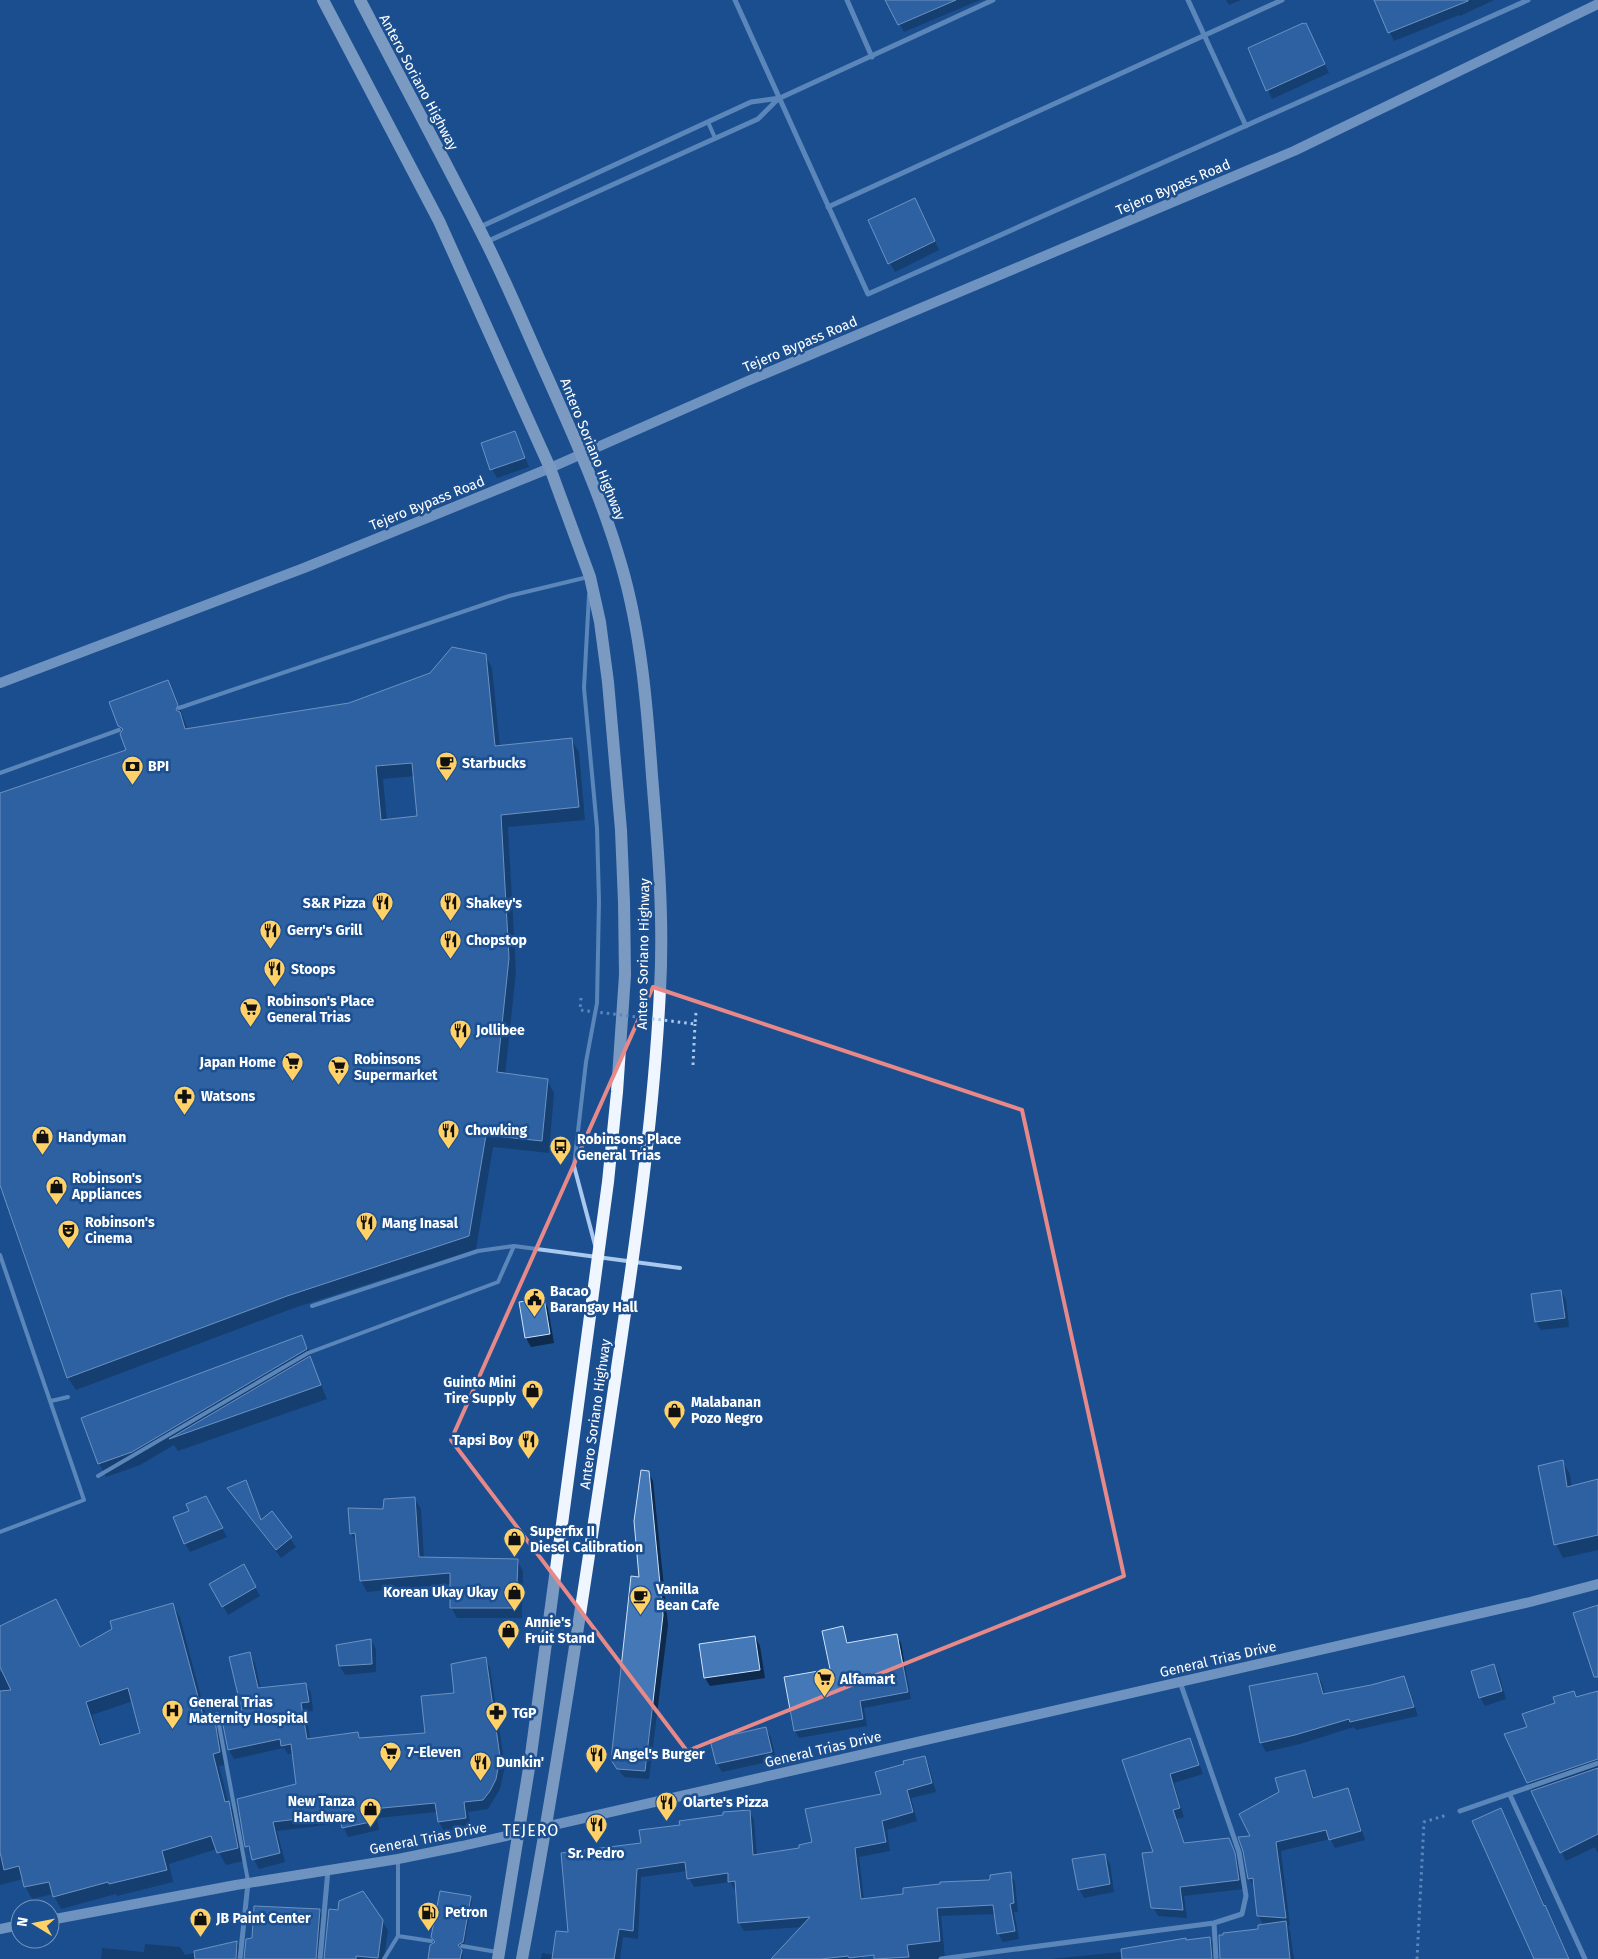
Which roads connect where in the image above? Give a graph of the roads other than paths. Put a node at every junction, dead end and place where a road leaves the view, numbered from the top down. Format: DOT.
graph roads {
  1 [pos="322,0"];
  2 [pos="360,0"];
  3 [pos="735,0"];
  4 [pos="847,0"];
  5 [pos="993,0"];
  6 [pos="1188,0"];
  7 [pos="1282,0"];
  8 [pos="1528,0"];
  9 [pos="1598,4"];
  10 [pos="1204,35"];
  11 [pos="872,56"];
  12 [pos="780,98"];
  13 [pos="708,122"];
  14 [pos="1246,126"];
  15 [pos="715,138"];
  16 [pos="828,207"];
  17 [pos="478,228"];
  18 [pos="486,242"];
  19 [pos="582,454"];
  20 [pos="550,468"];
  21 [pos="590,577"];
  22 [pos="0,683"];
  23 [pos="179,708"];
  24 [pos="119,730"];
  25 [pos="0,773"];
  26 [pos="514,1246"];
  27 [pos="0,1255"];
  28 [pos="598,1257"];
  29 [pos="633,1261"];
  30 [pos="680,1268"];
  31 [pos="312,1306"];
  32 [pos="68,1397"];
  33 [pos="51,1401"];
  34 [pos="98,1476"];
  35 [pos="0,1532"];
  36 [pos="1598,1584"];
  37 [pos="1180,1682"];
  38 [pos="217,1714"];
  39 [pos="1598,1763"];
  40 [pos="1510,1795"];
  41 [pos="1460,1811"];
  42 [pos="547,1827"];
  43 [pos="519,1833"];
  44 [pos="398,1859"];
  45 [pos="328,1870"];
  46 [pos="248,1883"];
  47 [pos="60,1918"];
  48 [pos="1214,1923"];
  49 [pos="398,1936"];
  50 [pos="431,1941"];
  51 [pos="462,1946"];
  52 [pos="499,1956"];
  53 [pos="240,1959"];
  54 [pos="320,1959"];
  55 [pos="384,1959"];
  56 [pos="522,1959"];
  57 [pos="941,1959"];
  58 [pos="1216,1959"];
  59 [pos="1585,1959"];
  1 -- 20 [label="main road, Antero Soriano Highway"];
  2 -- 17 [label="main road, Antero Soriano Highway"];
  3 -- 12 [label="street"];
  4 -- 11 [label="street"];
  5 -- 11 [label="street"];
  6 -- 10 [label="street"];
  7 -- 10 [label="street"];
  8 -- 14 [label="street"];
  9 -- 19 [label="street, Tejero Bypass Road"];
  10 -- 14 [label="street"];
  10 -- 16 [label="street"];
  11 -- 12 [label="street"];
  12 -- 13 [label="street"];
  12 -- 15 [label="street"];
  12 -- 16 [label="street"];
  13 -- 15 [label="lane"];
  13 -- 17 [label="street"];
  14 -- 16 [label="street"];
  15 -- 18 [label="street"];
  17 -- 18 [label="main road, Antero Soriano Highway"];
  18 -- 19 [label="main road, Antero Soriano Highway"];
  19 -- 20 [label="street, Tejero Bypass Road"];
  19 -- 29 [label="main road, Antero Soriano Highway"];
  20 -- 21 [label="main road, Antero Soriano Highway"];
  20 -- 22 [label="street, Tejero Bypass Road"];
  21 -- 23 [label="lane"];
  21 -- 28 [label="main road, Antero Soriano Highway"];
  21 -- 28 [label="lane"];
  24 -- 25 [label="lane"];
  26 -- 28 [label="lane"];
  26 -- 31 [label="lane"];
  26 -- 34 [label="lane"];
  27 -- 33 [label="lane"];
  28 -- 29 [label="lane"];
  28 -- 43 [label="main road, Antero Soriano Highway"];
  29 -- 30 [label="lane"];
  29 -- 42 [label="main road, Antero Soriano Highway"];
  32 -- 33 [label="lane"];
  33 -- 35 [label="lane"];
  36 -- 37 [label="street, General Trias Drive"];
  37 -- 42 [label="street, General Trias Drive"];
  37 -- 48 [label="street"];
  38 -- 46 [label="lane"];
  39 -- 40 [label="street"];
  40 -- 41 [label="street"];
  40 -- 59 [label="street"];
  42 -- 43 [label="street, General Trias Drive"];
  42 -- 56 [label="main road, Antero Soriano Highway"];
  43 -- 44 [label="street, General Trias Drive"];
  43 -- 52 [label="main road, Antero Soriano Highway"];
  44 -- 45 [label="street, General Trias Drive"];
  44 -- 49 [label="lane"];
  45 -- 46 [label="street, General Trias Drive"];
  45 -- 54 [label="street"];
  46 -- 47 [label="street, General Trias Drive"];
  46 -- 53 [label="street"];
  48 -- 57 [label="street"];
  48 -- 58 [label="street"];
  49 -- 50 [label="lane"];
  49 -- 55 [label="lane"];
  51 -- 52 [label="lane"];
}
